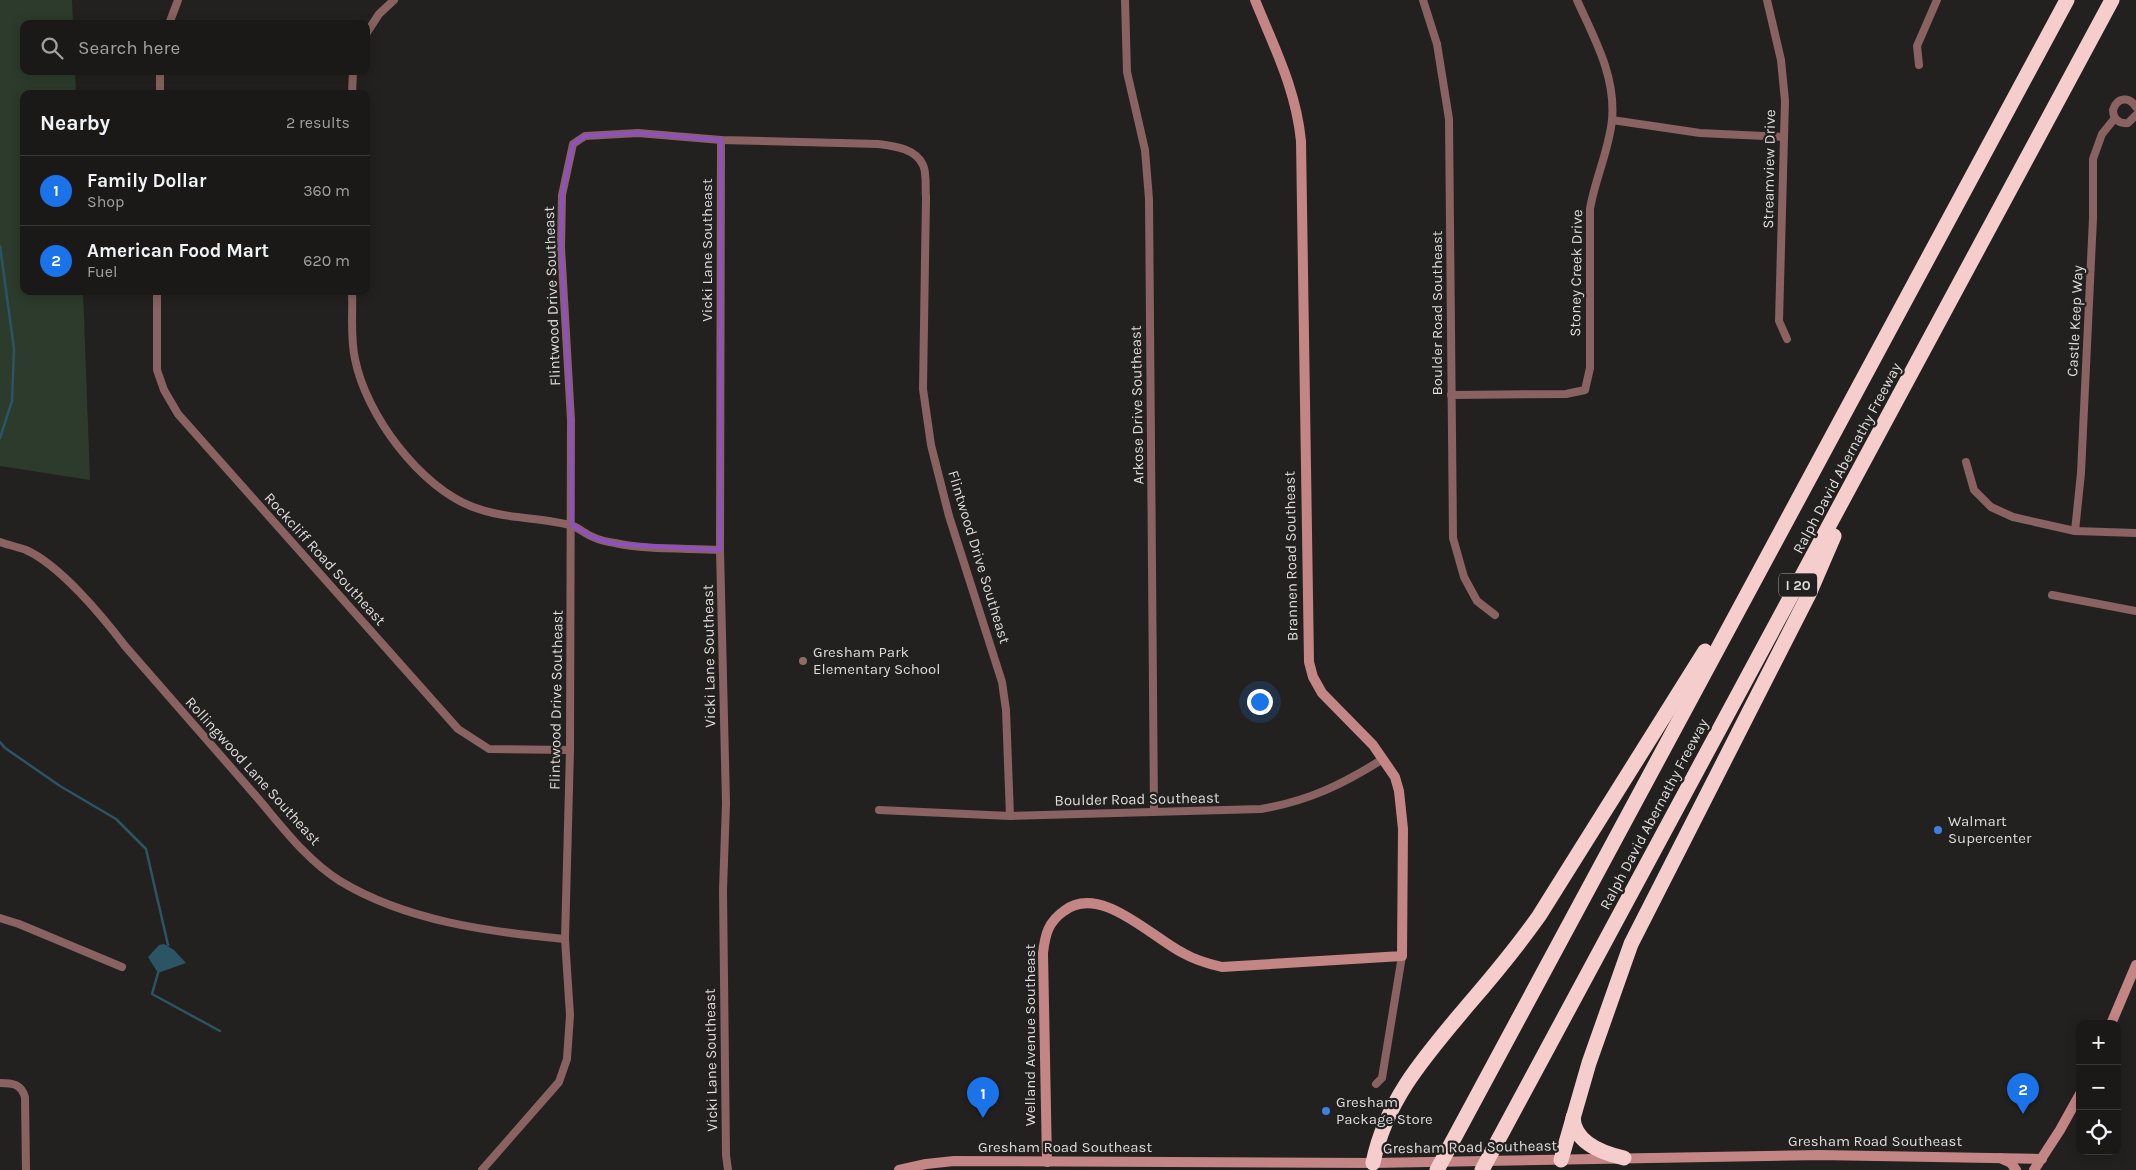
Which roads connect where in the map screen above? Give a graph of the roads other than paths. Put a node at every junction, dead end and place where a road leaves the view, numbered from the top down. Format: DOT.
graph roads {
  1 [pos="178,0"];
  2 [pos="394,0"];
  3 [pos="1125,0"];
  4 [pos="1255,0"];
  5 [pos="1423,0"];
  6 [pos="1577,0"];
  7 [pos="1767,0"];
  8 [pos="1937,0"];
  9 [pos="2067,0"];
  10 [pos="2112,0"];
  11 [pos="170,20"];
  12 [pos="370,28"];
  13 [pos="1919,65"];
  14 [pos="160,75"];
  15 [pos="354,75"];
  16 [pos="160,90"];
  17 [pos="352,90"];
  18 [pos="2136,107"];
  19 [pos="2136,115"];
  20 [pos="2115,118"];
  21 [pos="1612,120"];
  22 [pos="1784,137"];
  23 [pos="722,140"];
  24 [pos="158,295"];
  25 [pos="352,295"];
  26 [pos="1787,339"];
  27 [pos="1452,395"];
  28 [pos="1875,442"];
  29 [pos="1966,462"];
  30 [pos="1787,518"];
  31 [pos="572,525"];
  32 [pos="2075,531"];
  33 [pos="2136,533"];
  34 [pos="0,542"];
  35 [pos="720,550"];
  36 [pos="2052,595"];
  37 [pos="2136,611"];
  38 [pos="1495,616"];
  39 [pos="570,750"];
  40 [pos="1384,758"];
  41 [pos="879,810"];
  42 [pos="1154,812"];
  43 [pos="1010,816"];
  44 [pos="0,918"];
  45 [pos="565,939"];
  46 [pos="1402,956"];
  47 [pos="2136,965"];
  48 [pos="122,967"];
  49 [pos="2113,1020"];
  50 [pos="0,1083"];
  51 [pos="1376,1084"];
  52 [pos="2076,1101"];
  53 [pos="1572,1117"];
  54 [pos="1624,1158"];
  55 [pos="2000,1158"];
  56 [pos="2042,1159"];
  57 [pos="1047,1162"];
  58 [pos="1559,1165"];
  59 [pos="1373,1167"];
  60 [pos="26,1170"];
  61 [pos="482,1170"];
  62 [pos="728,1170"];
  63 [pos="899,1170"];
  64 [pos="1437,1170"];
  65 [pos="1482,1170"];
  66 [pos="2016,1170"];
  67 [pos="2034,1170"];
  1 -- 11 [label="street"];
  2 -- 12 [label="street"];
  3 -- 42 [label="street, Arkose Drive Southeast"];
  4 -- 40 [label="street, Brannen Road Southeast"];
  5 -- 27 [label="street, Boulder Road Southeast"];
  6 -- 21 [label="street, Stoney Creek Drive"];
  7 -- 22 [label="street, Streamview Drive"];
  8 -- 13 [label="street"];
  9 -- 30 [label="highway, Ralph David Abernathy Freeway / I 20"];
  10 -- 28 [label="highway, Ralph David Abernathy Freeway / I 20"];
  14 -- 16 [label="street"];
  15 -- 17 [label="street"];
  18 -- 20 [label="street, Castle Keep Way"];
  19 -- 20 [label="street"];
  20 -- 32 [label="street, Castle Keep Way"];
  21 -- 22 [label="street"];
  21 -- 27 [label="street, Stoney Creek Drive"];
  22 -- 26 [label="street, Streamview Drive"];
  23 -- 31 [label="street, Flintwood Drive Southeast"];
  23 -- 35 [label="street, Vicki Lane Southeast"];
  23 -- 43 [label="street, Flintwood Drive Southeast"];
  24 -- 39 [label="street, Rockcliff Road Southeast"];
  25 -- 31 [label="street"];
  27 -- 38 [label="street, Boulder Road Southeast"];
  28 -- 53 [label="highway"];
  28 -- 65 [label="highway, Ralph David Abernathy Freeway / I 20"];
  29 -- 32 [label="street"];
  30 -- 59 [label="highway"];
  30 -- 64 [label="highway, Ralph David Abernathy Freeway / I 20"];
  31 -- 35 [label="street"];
  31 -- 39 [label="street, Flintwood Drive Southeast"];
  32 -- 33 [label="street"];
  34 -- 45 [label="street, Rollingwood Lane Southeast"];
  35 -- 62 [label="street, Vicki Lane Southeast"];
  36 -- 37 [label="street"];
  39 -- 45 [label="street, Flintwood Drive Southeast"];
  40 -- 42 [label="street, Boulder Road Southeast"];
  40 -- 46 [label="street, Brannen Road Southeast"];
  41 -- 43 [label="street, Boulder Road Southeast"];
  42 -- 43 [label="street, Boulder Road Southeast"];
  44 -- 48 [label="street"];
  45 -- 61 [label="street, Flintwood Drive Southeast"];
  46 -- 51 [label="street, Brannen Road Southeast"];
  46 -- 57 [label="street, Welland Avenue Southeast"];
  47 -- 49 [label="street"];
  50 -- 60 [label="street"];
  52 -- 56 [label="street"];
  53 -- 54 [label="highway"];
  53 -- 58 [label="highway"];
  54 -- 55 [label="street, Gresham Road Southeast"];
  54 -- 58 [label="street, Gresham Road Southeast"];
  55 -- 56 [label="street, Gresham Road Southeast"];
  55 -- 66 [label="street"];
  56 -- 67 [label="street"];
  57 -- 59 [label="street, Gresham Road Southeast"];
  57 -- 63 [label="street, Gresham Road Southeast"];
  58 -- 59 [label="street, Gresham Road Southeast"];
}
